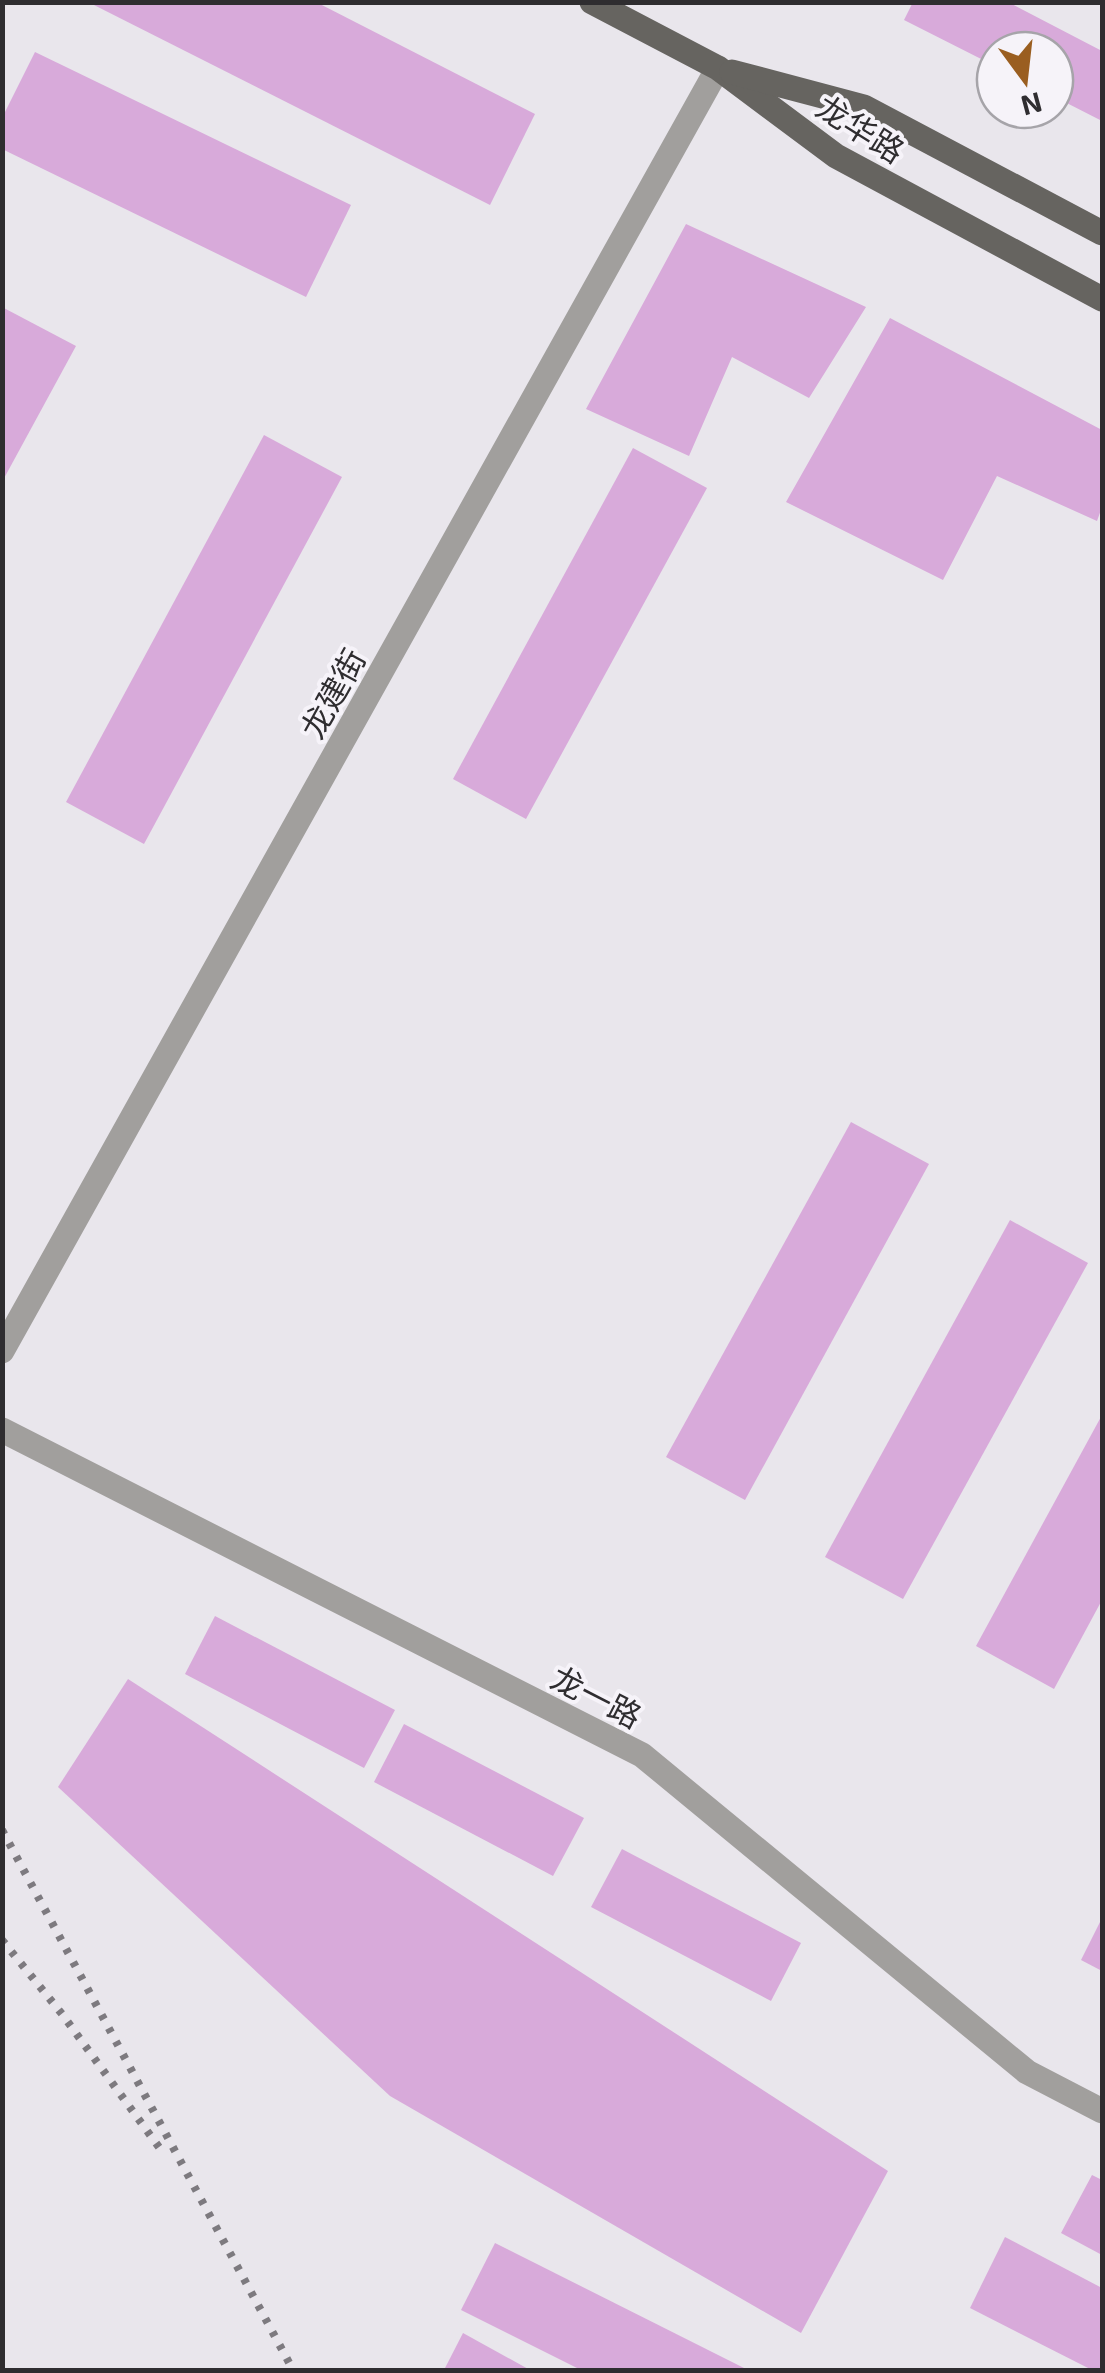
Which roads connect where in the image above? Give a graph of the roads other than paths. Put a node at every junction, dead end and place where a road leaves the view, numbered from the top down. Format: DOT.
graph roads {
  1 [pos="592,2"];
  2 [pos="718,68"];
  3 [pos="1102,233"];
  4 [pos="1102,299"];
  5 [pos="2,1351"];
  6 [pos="2,1430"];
  7 [pos="1102,2112"];
  1 -- 2 [label="main road, 龙华路"];
  2 -- 3 [label="main road"];
  2 -- 4 [label="main road, 龙华路"];
  2 -- 5 [label="street, 龙建街"];
  6 -- 7 [label="street, 龙一路"];
}
